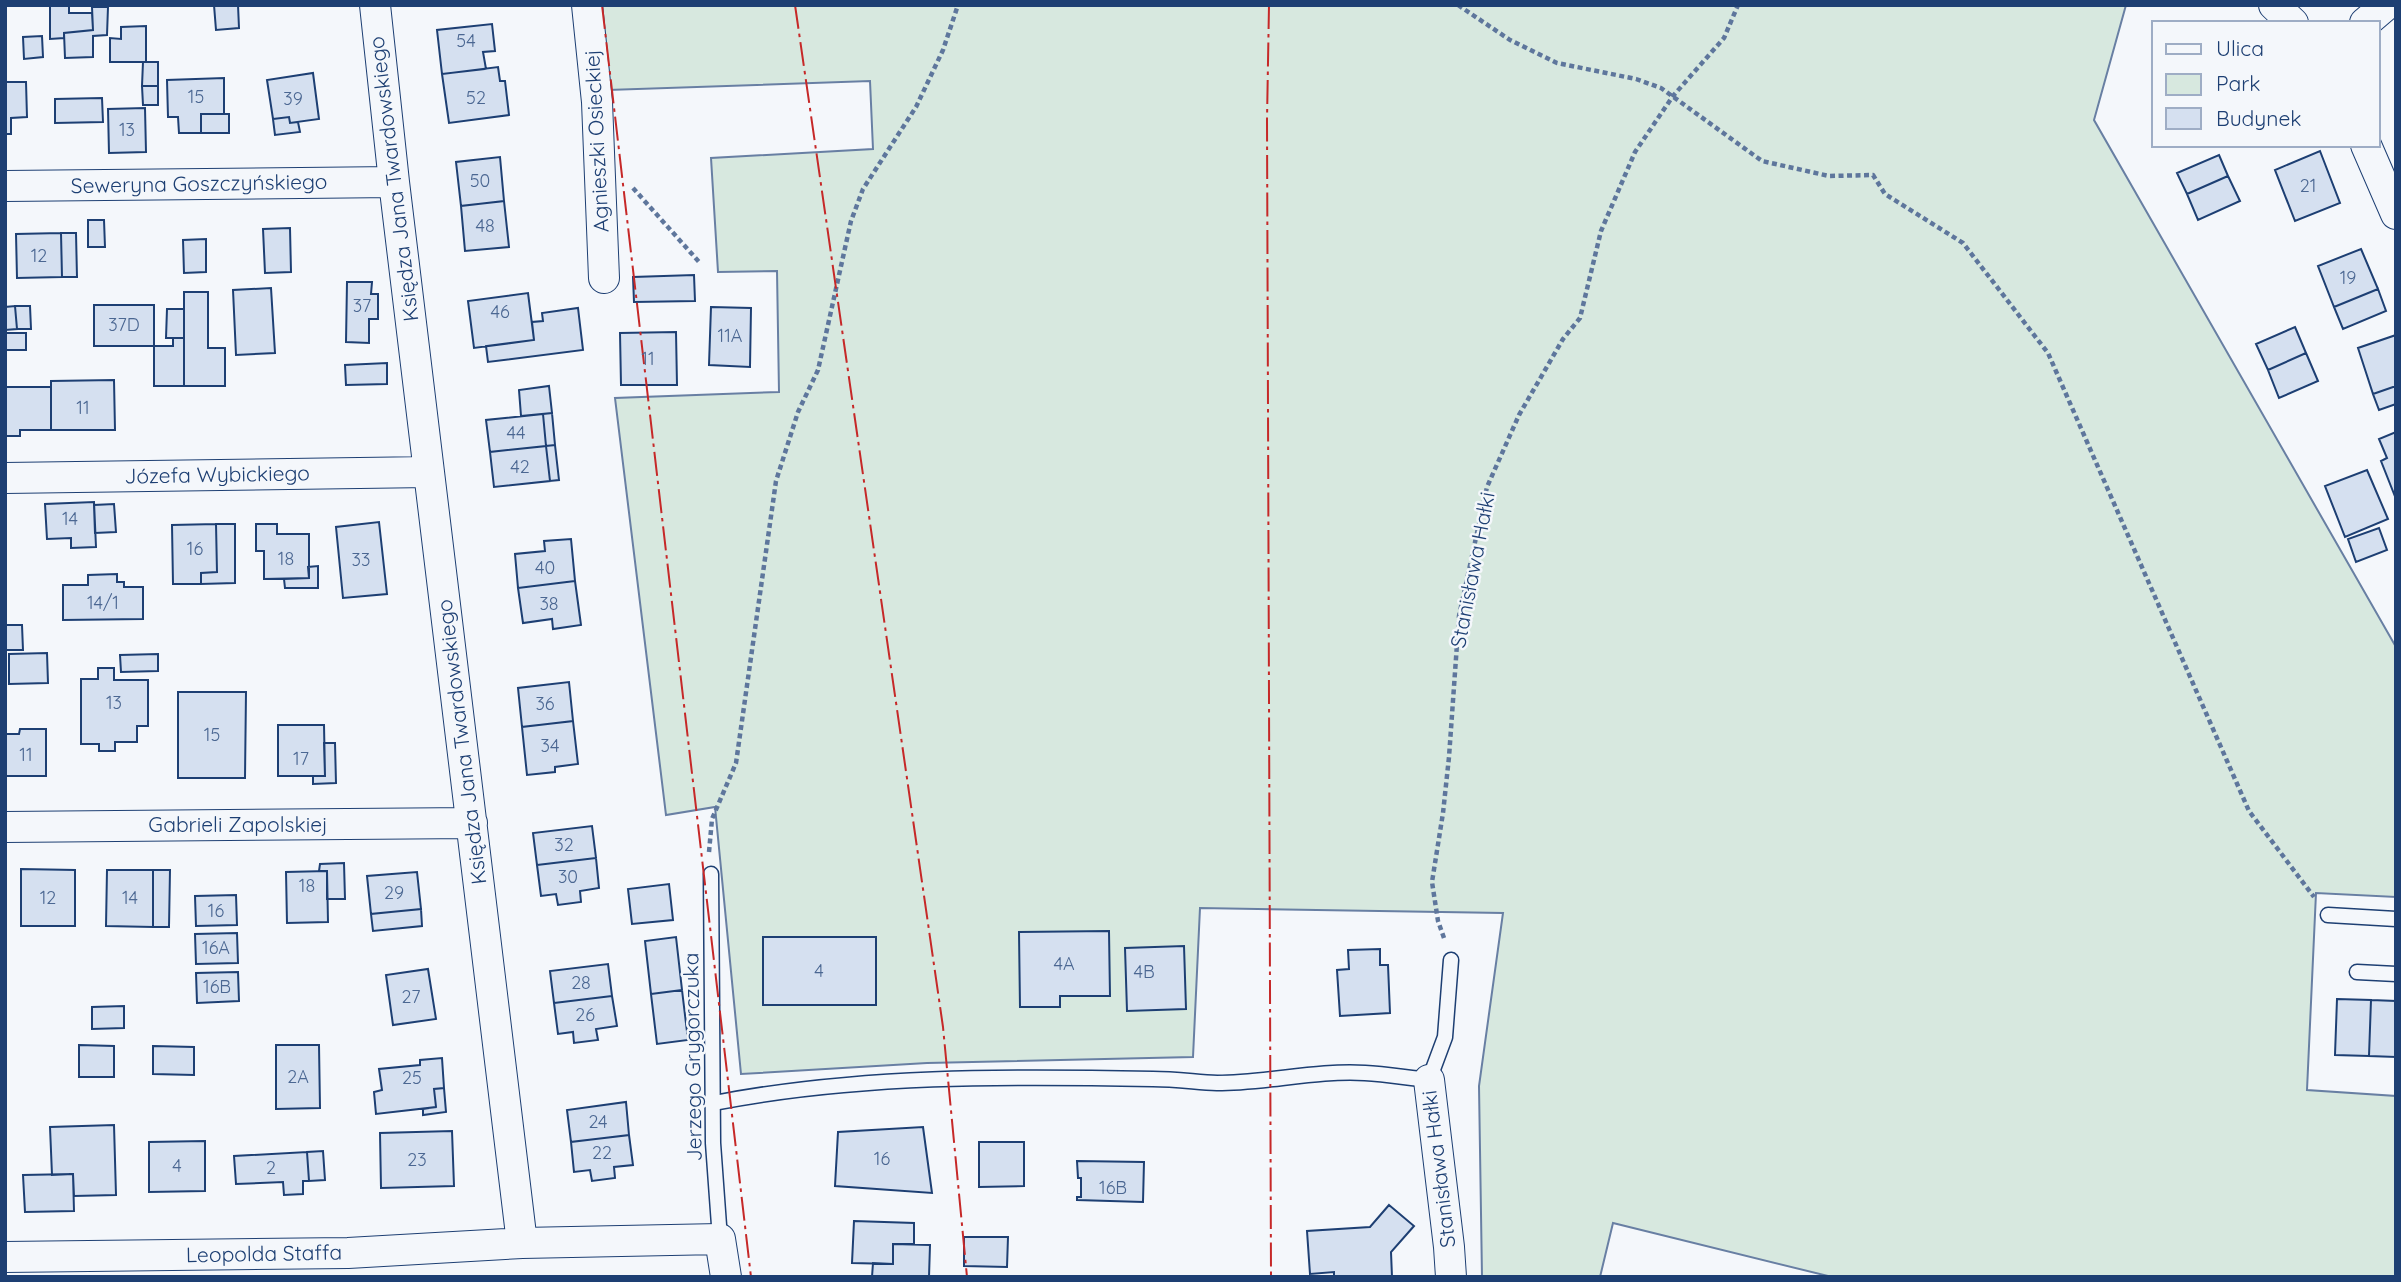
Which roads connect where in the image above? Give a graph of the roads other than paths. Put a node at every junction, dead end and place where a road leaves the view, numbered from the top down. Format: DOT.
graph roads {
  1 [pos="375,5"];
  2 [pos="587,5"];
  3 [pos="2274,5"];
  4 [pos="2386,5"];
  5 [pos="2291,21"];
  6 [pos="2367,21"];
  7 [pos="2367,147"];
  8 [pos="394,182"];
  9 [pos="5,186"];
  10 [pos="2396,214"];
  11 [pos="604,278"];
  12 [pos="429,472"];
  13 [pos="5,478"];
  14 [pos="472,823"];
  15 [pos="5,827"];
  16 [pos="711,874"];
  17 [pos="2328,915"];
  18 [pos="2396,919"];
  19 [pos="1451,960"];
  20 [pos="2357,972"];
  21 [pos="2396,974"];
  22 [pos="1429,1080"];
  23 [pos="714,1103"];
  24 [pos="720,1239"];
  25 [pos="522,1243"];
  26 [pos="19,1264"];
  27 [pos="349,1265"];
  28 [pos="726,1277"];
  29 [pos="1451,1277"];
  1 -- 8 [label="street, Księdza Jana Twardowskiego"];
  2 -- 11 [label="street, Agnieszki Osieckiej"];
  3 -- 5 [label="street"];
  4 -- 6 [label="street"];
  7 -- 10 [label="street"];
  8 -- 9 [label="street, Seweryna Goszczyńskiego"];
  8 -- 12 [label="street, Księdza Jana Twardowskiego"];
  12 -- 13 [label="street, Józefa Wybickiego"];
  12 -- 14 [label="street, Księdza Jana Twardowskiego"];
  14 -- 15 [label="street, Gabrieli Zapolskiej"];
  14 -- 25 [label="street, Księdza Jana Twardowskiego"];
  16 -- 23 [label="lane, Jerzego Grygorczuka"];
  17 -- 18 [label="lane"];
  19 -- 22 [label="lane, Stanisława Hałki"];
  20 -- 21 [label="lane"];
  22 -- 23 [label="lane"];
  22 -- 29 [label="street, Stanisława Hałki"];
  23 -- 24 [label="lane, Jerzego Grygorczuka"];
  24 -- 25 [label="street"];
  24 -- 28 [label="street"];
  25 -- 27 [label="street, Leopolda Staffa"];
  26 -- 27 [label="street, Leopolda Staffa"];
}
